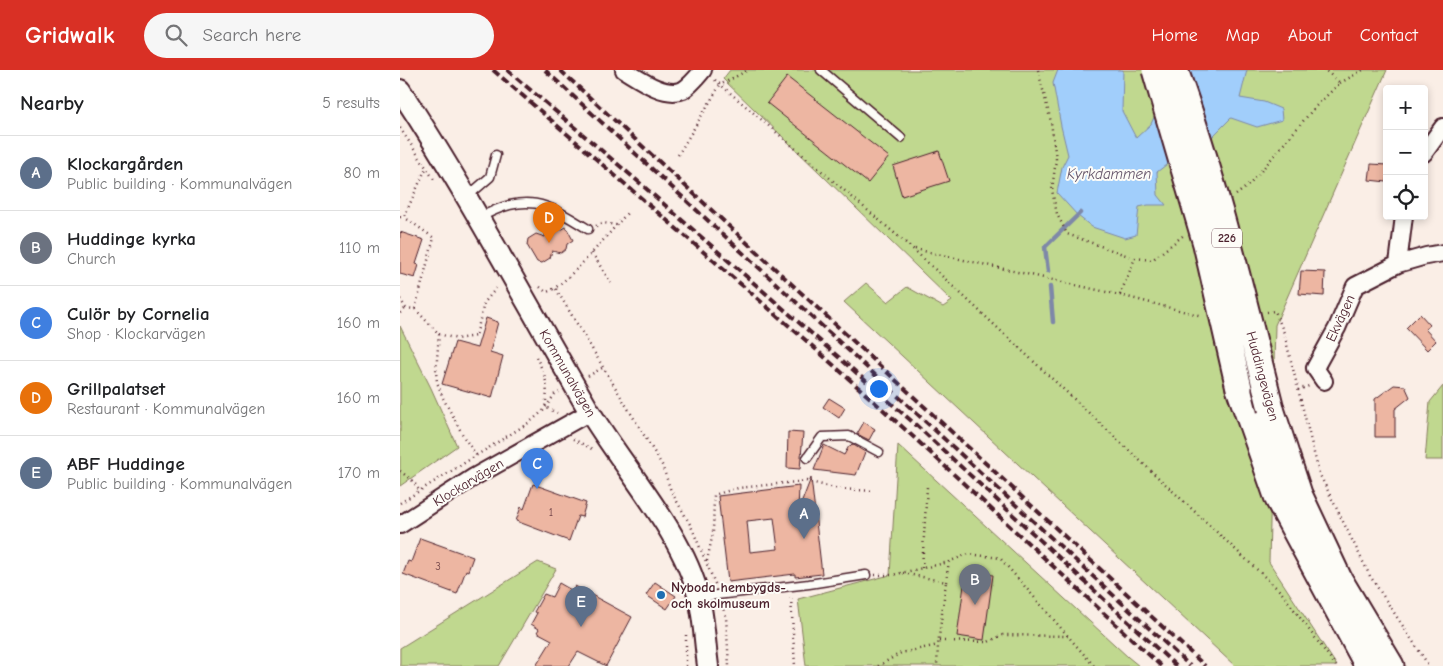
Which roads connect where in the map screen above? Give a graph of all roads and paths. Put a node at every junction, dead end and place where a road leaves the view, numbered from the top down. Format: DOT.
graph roads {
  1 [pos="624,70"];
  2 [pos="703,70"];
  3 [pos="748,70"];
  4 [pos="821,70"];
  5 [pos="1038,70"];
  6 [pos="1155,70"];
  7 [pos="1175,70"];
  8 [pos="1363,70"];
  9 [pos="1340,83"];
  10 [pos="720,85"];
  11 [pos="400,90"];
  12 [pos="1443,127"];
  13 [pos="901,138"];
  14 [pos="1428,148"];
  15 [pos="496,155"];
  16 [pos="678,155"];
  17 [pos="426,168"];
  18 [pos="466,197"];
  19 [pos="628,211"];
  20 [pos="402,217"];
  21 [pos="479,218"];
  22 [pos="1404,220"];
  23 [pos="616,225"];
  24 [pos="588,229"];
  25 [pos="591,253"];
  26 [pos="1443,253"];
  27 [pos="1135,258"];
  28 [pos="1398,264"];
  29 [pos="611,283"];
  30 [pos="500,284"];
  31 [pos="400,299"];
  32 [pos="400,308"];
  33 [pos="406,308"];
  34 [pos="415,309"];
  35 [pos="400,313"];
  36 [pos="439,334"];
  37 [pos="533,350"];
  38 [pos="1324,381"];
  39 [pos="545,407"];
  40 [pos="590,412"];
  41 [pos="564,426"];
  42 [pos="595,452"];
  43 [pos="879,452"];
  44 [pos="477,456"];
  45 [pos="807,458"];
  46 [pos="400,471"];
  47 [pos="927,488"];
  48 [pos="419,490"];
  49 [pos="875,491"];
  50 [pos="400,503"];
  51 [pos="400,525"];
  52 [pos="949,561"];
  53 [pos="707,563"];
  54 [pos="922,568"];
  55 [pos="902,573"];
  56 [pos="866,575"];
  57 [pos="946,582"];
  58 [pos="791,586"];
  59 [pos="719,595"];
  60 [pos="698,598"];
  61 [pos="685,627"];
  62 [pos="1068,636"];
  63 [pos="938,643"];
  64 [pos="686,666"];
  65 [pos="708,666"];
  66 [pos="729,666"];
  67 [pos="795,666"];
  68 [pos="878,666"];
  69 [pos="937,666"];
  70 [pos="1094,666"];
  71 [pos="1336,666"];
  72 [pos="1368,666"];
  73 [pos="1391,666"];
  1 -- 2 [label="street"];
  3 -- 10 [label="path"];
  4 -- 13 [label="lane"];
  5 -- 27 [label="path"];
  6 -- 72 [label="main road, Huddingevägen / 226, bridge"];
  7 -- 73 [label="main road, Huddingevägen / 226, bridge"];
  8 -- 9 [label="path"];
  10 -- 16 [label="path"];
  10 -- 71 [label="path"];
  11 -- 18 [label="street, Kommunalvägen"];
  12 -- 14 [label="street"];
  15 -- 18 [label="lane"];
  17 -- 20 [label="path"];
  18 -- 21 [label="street, Kommunalvägen"];
  19 -- 23 [label="path"];
  20 -- 34 [label="path"];
  21 -- 24 [label="lane"];
  21 -- 40 [label="street, Kommunalvägen"];
  22 -- 28 [label="street"];
  23 -- 24 [label="path"];
  23 -- 25 [label="path"];
  25 -- 29 [label="path"];
  25 -- 53 [label="path"];
  26 -- 28 [label="street"];
  28 -- 38 [label="street, Ekvägen"];
  30 -- 36 [label="path"];
  31 -- 33 [label="path"];
  32 -- 33 [label="path"];
  33 -- 34 [label="path"];
  33 -- 35 [label="path"];
  34 -- 36 [label="path"];
  36 -- 44 [label="path"];
  37 -- 39 [label="path"];
  39 -- 41 [label="path"];
  39 -- 44 [label="path"];
  40 -- 41 [label="street, Klockarvägen"];
  40 -- 60 [label="street, Kommunalvägen"];
  41 -- 42 [label="path"];
  41 -- 51 [label="street, Klockarvägen"];
  43 -- 45 [label="lane"];
  44 -- 48 [label="path"];
  46 -- 48 [label="path"];
  47 -- 54 [label="path"];
  48 -- 50 [label="path"];
  49 -- 53 [label="path"];
  52 -- 54 [label="path"];
  52 -- 57 [label="path"];
  52 -- 62 [label="path"];
  53 -- 59 [label="path"];
  54 -- 55 [label="path"];
  55 -- 56 [label="path"];
  55 -- 57 [label="path"];
  56 -- 58 [label="lane"];
  57 -- 63 [label="path"];
  58 -- 59 [label="lane"];
  58 -- 67 [label="path"];
  59 -- 60 [label="lane"];
  59 -- 66 [label="path"];
  60 -- 65 [label="street, Kommunalvägen"];
  61 -- 64 [label="path"];
  62 -- 63 [label="path"];
  62 -- 70 [label="path"];
  63 -- 68 [label="path"];
  63 -- 69 [label="path"];
}
